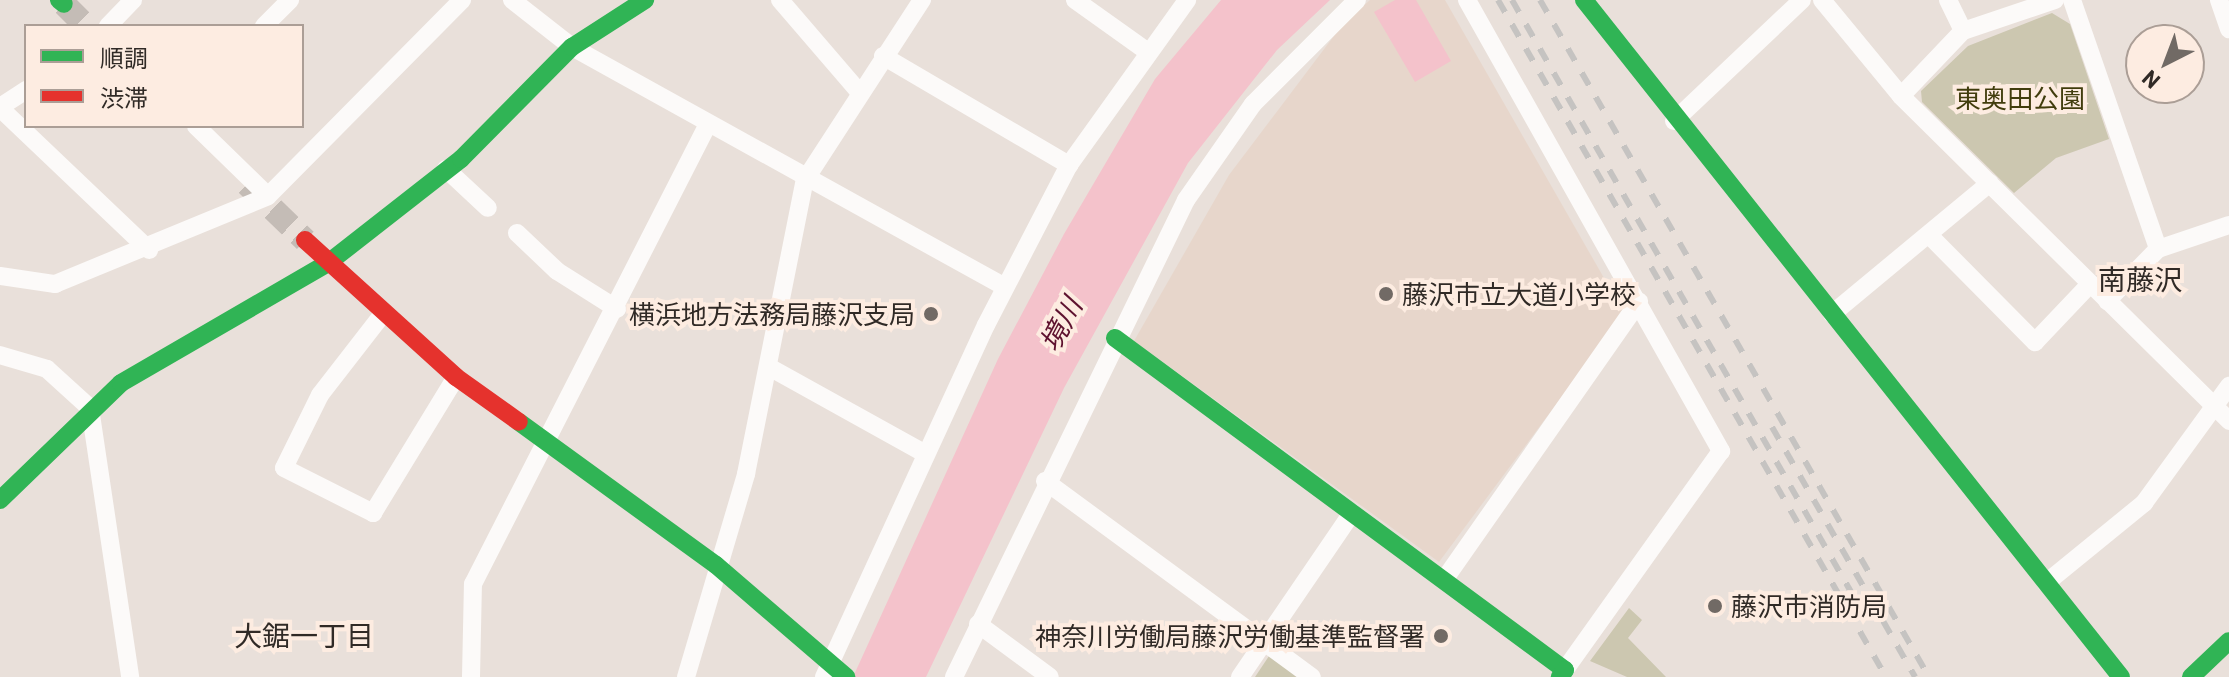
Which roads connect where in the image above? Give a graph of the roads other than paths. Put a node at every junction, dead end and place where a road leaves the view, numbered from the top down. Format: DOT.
graph roads {
  1 [pos="133,0"];
  2 [pos="290,0"];
  3 [pos="462,0"];
  4 [pos="512,0"];
  5 [pos="645,0"];
  6 [pos="780,0"];
  7 [pos="922,0"];
  8 [pos="1075,0"];
  9 [pos="1187,0"];
  10 [pos="1357,0"];
  11 [pos="1467,0"];
  12 [pos="1584,0"];
  13 [pos="1802,0"];
  14 [pos="1822,0"];
  15 [pos="1948,0"];
  16 [pos="2055,0"];
  17 [pos="2072,0"];
  18 [pos="2219,0"];
  19 [pos="110,24"];
  20 [pos="266,24"];
  21 [pos="2229,29"];
  22 [pos="1963,31"];
  23 [pos="572,47"];
  24 [pos="1145,50"];
  25 [pos="883,56"];
  26 [pos="24,91"];
  27 [pos="860,93"];
  28 [pos="1901,96"];
  29 [pos="0,108"];
  30 [pos="1674,121"];
  31 [pos="708,124"];
  32 [pos="198,128"];
  33 [pos="1069,165"];
  34 [pos="446,169"];
  35 [pos="805,180"];
  36 [pos="1990,183"];
  37 [pos="268,196"];
  38 [pos="488,208"];
  39 [pos="2229,225"];
  40 [pos="517,233"];
  41 [pos="1931,237"];
  42 [pos="305,240"];
  43 [pos="2158,249"];
  44 [pos="149,250"];
  45 [pos="328,263"];
  46 [pos="0,276"];
  47 [pos="2090,284"];
  48 [pos="1005,287"];
  49 [pos="2107,301"];
  50 [pos="1639,302"];
  51 [pos="617,309"];
  52 [pos="1832,314"];
  53 [pos="382,315"];
  54 [pos="1115,338"];
  55 [pos="0,355"];
  56 [pos="769,367"];
  57 [pos="456,377"];
  58 [pos="2229,386"];
  59 [pos="2212,404"];
  60 [pos="90,408"];
  61 [pos="2229,421"];
  62 [pos="547,446"];
  63 [pos="926,454"];
  64 [pos="1045,481"];
  65 [pos="0,500"];
  66 [pos="1352,513"];
  67 [pos="716,565"];
  68 [pos="1444,580"];
  69 [pos="2046,583"];
  70 [pos="978,624"];
  71 [pos="2229,641"];
  72 [pos="1264,642"];
  73 [pos="835,671"];
  74 [pos="1563,673"];
  75 [pos="130,677"];
  76 [pos="471,677"];
  77 [pos="686,677"];
  78 [pos="954,677"];
  79 [pos="1050,677"];
  80 [pos="1240,677"];
  81 [pos="1312,677"];
  82 [pos="2121,677"];
  83 [pos="2191,677"];
  1 -- 19 [label="street"];
  2 -- 20 [label="street"];
  3 -- 37 [label="street"];
  4 -- 23 [label="street"];
  5 -- 23 [label="main road"];
  6 -- 27 [label="street"];
  7 -- 25 [label="street"];
  8 -- 24 [label="street"];
  9 -- 24 [label="street"];
  10 -- 54 [label="street"];
  11 -- 50 [label="street"];
  12 -- 30 [label="main road"];
  13 -- 30 [label="street"];
  14 -- 28 [label="street"];
  15 -- 22 [label="street"];
  16 -- 22 [label="street"];
  17 -- 43 [label="street"];
  18 -- 21 [label="street"];
  22 -- 28 [label="street"];
  23 -- 31 [label="street"];
  23 -- 34 [label="main road"];
  24 -- 33 [label="street"];
  25 -- 27 [label="street"];
  25 -- 33 [label="street"];
  26 -- 29 [label="street"];
  27 -- 35 [label="street"];
  28 -- 36 [label="street"];
  29 -- 44 [label="street"];
  30 -- 52 [label="main road"];
  31 -- 35 [label="street"];
  31 -- 51 [label="street"];
  32 -- 37 [label="street"];
  33 -- 48 [label="street"];
  34 -- 38 [label="street"];
  34 -- 45 [label="main road"];
  35 -- 48 [label="street"];
  35 -- 56 [label="street"];
  36 -- 41 [label="street"];
  36 -- 47 [label="street"];
  37 -- 44 [label="street"];
  39 -- 43 [label="street"];
  40 -- 51 [label="street"];
  41 -- 47 [label="street"];
  41 -- 52 [label="street"];
  42 -- 45 [label="main road"];
  43 -- 49 [label="street"];
  44 -- 46 [label="street"];
  45 -- 53 [label="main road"];
  45 -- 60 [label="main road"];
  47 -- 49 [label="street"];
  48 -- 63 [label="street"];
  49 -- 59 [label="street"];
  50 -- 68 [label="street"];
  50 -- 74 [label="street"];
  51 -- 62 [label="street"];
  52 -- 69 [label="main road"];
  53 -- 57 [label="main road"];
  53 -- 57 [label="street"];
  54 -- 64 [label="street"];
  54 -- 66 [label="main road"];
  55 -- 60 [label="street"];
  56 -- 63 [label="street"];
  56 -- 67 [label="street"];
  57 -- 62 [label="main road"];
  58 -- 59 [label="street"];
  59 -- 61 [label="street"];
  59 -- 69 [label="street"];
  60 -- 65 [label="main road"];
  60 -- 75 [label="street"];
  62 -- 67 [label="main road"];
  62 -- 76 [label="street"];
  63 -- 73 [label="street"];
  64 -- 70 [label="street"];
  64 -- 72 [label="street"];
  66 -- 68 [label="main road"];
  66 -- 72 [label="street"];
  67 -- 73 [label="main road"];
  67 -- 77 [label="street"];
  68 -- 74 [label="main road"];
  69 -- 82 [label="main road"];
  70 -- 78 [label="street"];
  70 -- 79 [label="street"];
  71 -- 83 [label="main road"];
  72 -- 80 [label="street"];
  72 -- 81 [label="street"];
}
